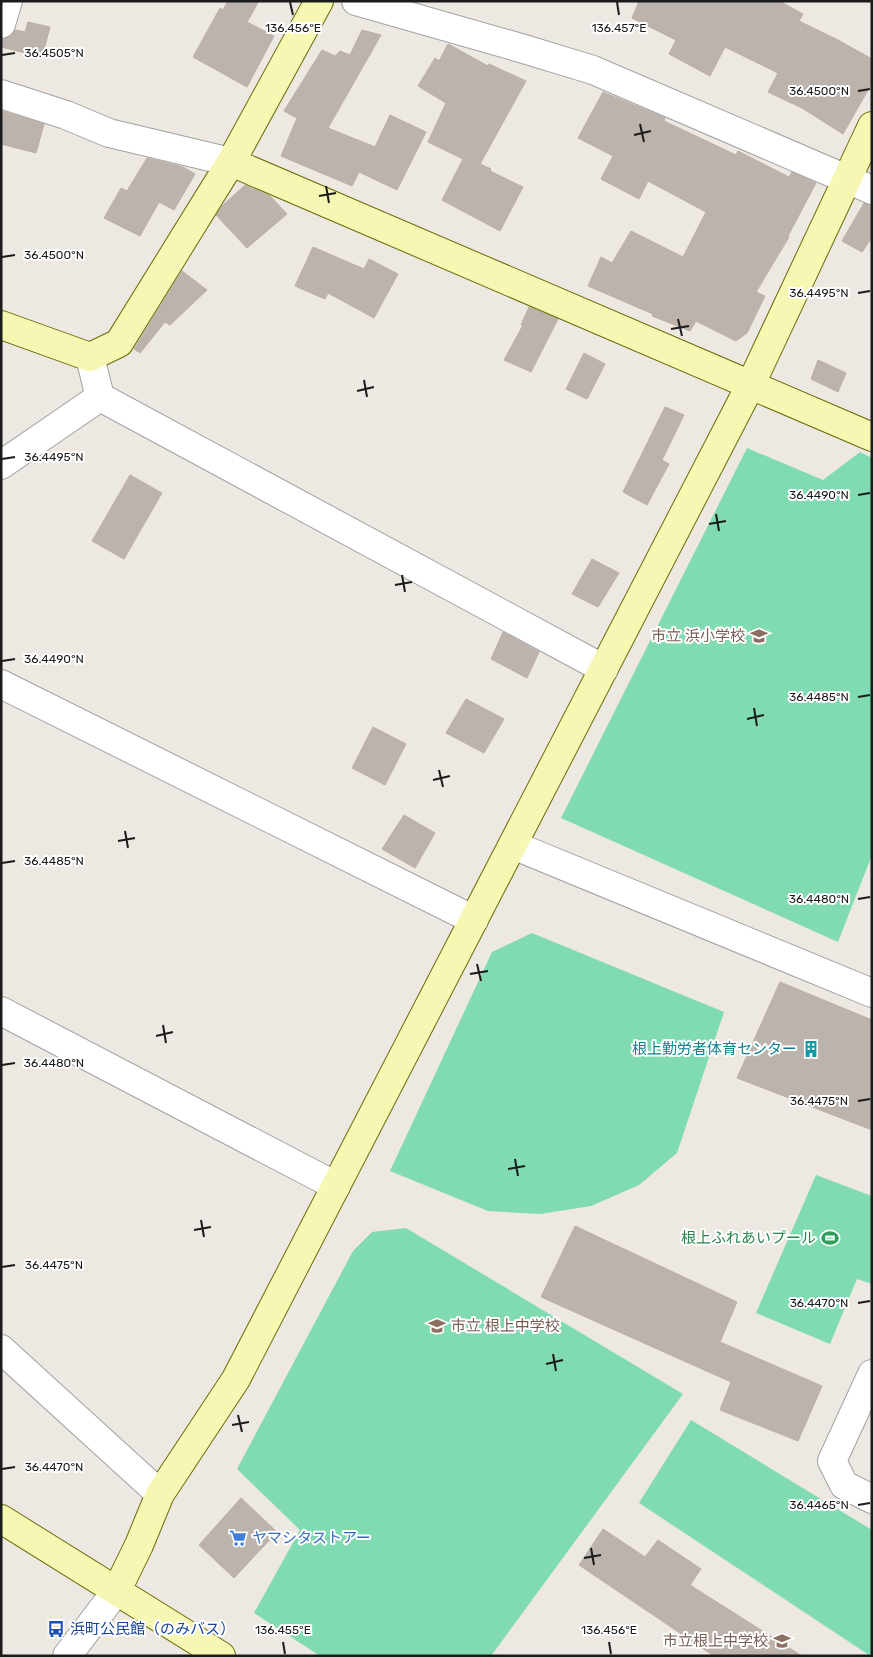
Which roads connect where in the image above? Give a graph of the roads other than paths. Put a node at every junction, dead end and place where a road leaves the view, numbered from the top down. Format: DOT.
graph roads {
  1 [pos="8,1"];
  2 [pos="319,1"];
  3 [pos="356,1"];
  4 [pos="1,24"];
  5 [pos="1,94"];
  6 [pos="872,126"];
  7 [pos="231,162"];
  8 [pos="860,185"];
  9 [pos="1,325"];
  10 [pos="90,357"];
  11 [pos="750,386"];
  12 [pos="100,397"];
  13 [pos="872,437"];
  14 [pos="1,465"];
  15 [pos="604,669"];
  16 [pos="1,684"];
  17 [pos="513,844"];
  18 [pos="474,920"];
  19 [pos="872,993"];
  20 [pos="1,1011"];
  21 [pos="336,1186"];
  22 [pos="1,1349"];
  23 [pos="872,1374"];
  24 [pos="160,1494"];
  25 [pos="872,1499"];
  26 [pos="1,1519"];
  27 [pos="117,1590"];
  28 [pos="195,1648"];
  29 [pos="67,1656"];
  30 [pos="221,1656"];
  1 -- 4 [label="street"];
  2 -- 7 [label="street"];
  3 -- 8 [label="street"];
  5 -- 7 [label="street"];
  6 -- 8 [label="street"];
  7 -- 10 [label="street"];
  7 -- 11 [label="street"];
  8 -- 11 [label="street"];
  9 -- 10 [label="street"];
  10 -- 12 [label="street"];
  11 -- 13 [label="street"];
  11 -- 15 [label="street"];
  12 -- 14 [label="street"];
  12 -- 15 [label="street"];
  15 -- 17 [label="street"];
  16 -- 18 [label="street"];
  17 -- 18 [label="street"];
  17 -- 19 [label="street"];
  18 -- 21 [label="street"];
  20 -- 21 [label="street"];
  21 -- 24 [label="street"];
  22 -- 24 [label="street"];
  23 -- 25 [label="street"];
  24 -- 27 [label="street"];
  26 -- 27 [label="street"];
  27 -- 28 [label="street"];
  27 -- 29 [label="street"];
  28 -- 30 [label="street"];
}
